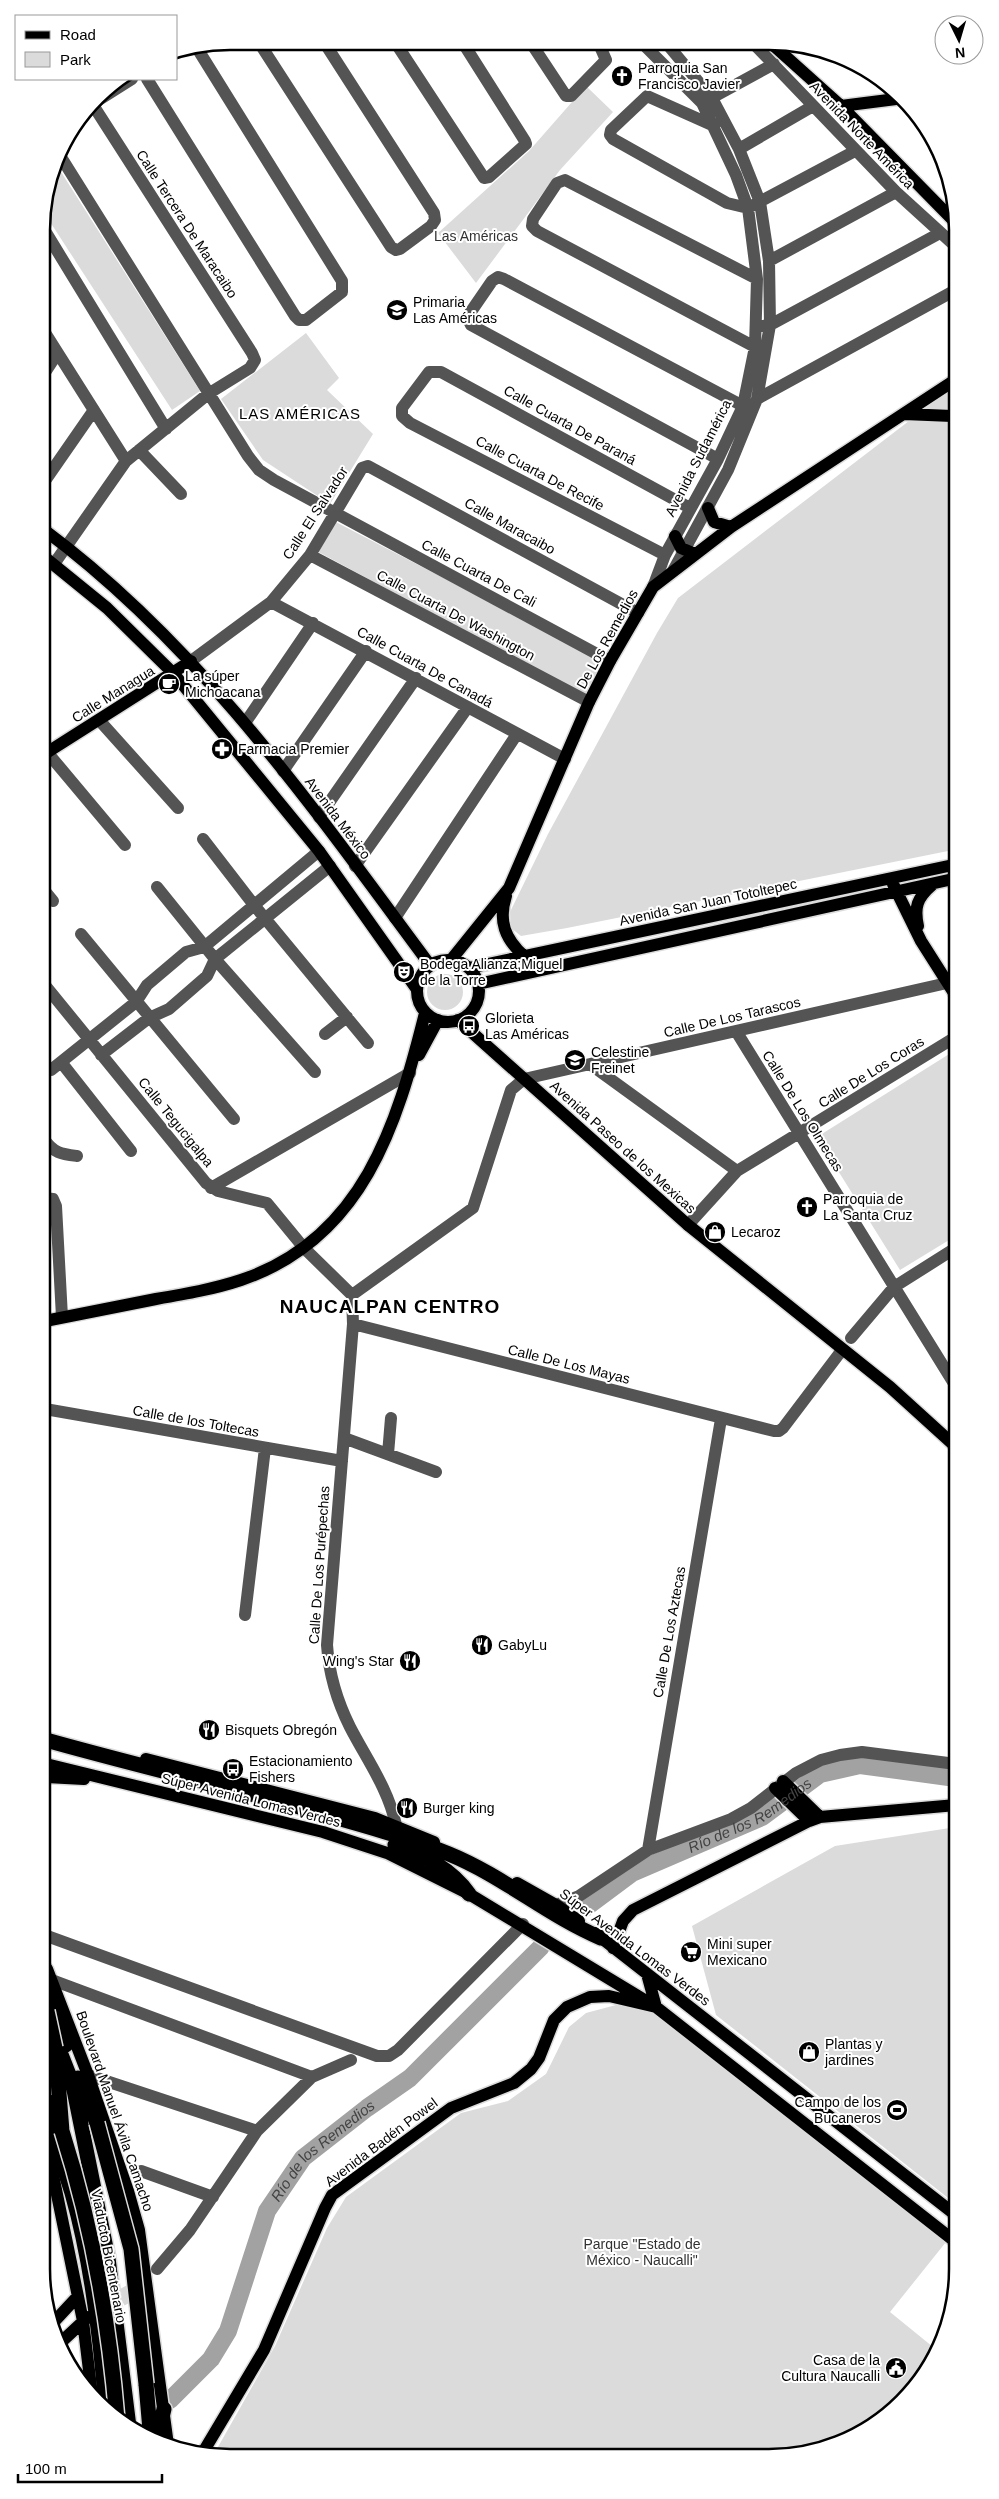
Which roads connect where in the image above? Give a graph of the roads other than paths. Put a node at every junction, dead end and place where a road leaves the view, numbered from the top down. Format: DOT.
graph roads {
  1 [pos="264,50"];
  2 [pos="329,50"];
  3 [pos="400,50"];
  4 [pos="467,50"];
  5 [pos="536,50"];
  6 [pos="602,50"];
  7 [pos="651,50"];
  8 [pos="671,50"];
  9 [pos="760,50"];
  10 [pos="779,50"];
  11 [pos="200,53"];
  12 [pos="774,64"];
  13 [pos="148,80"];
  14 [pos="892,99"];
  15 [pos="707,101"];
  16 [pos="813,106"];
  17 [pos="841,106"];
  18 [pos="97,109"];
  19 [pos="725,120"];
  20 [pos="712,125"];
  21 [pos="739,149"];
  22 [pos="855,151"];
  23 [pos="64,162"];
  24 [pos="896,192"];
  25 [pos="754,205"];
  26 [pos="949,216"];
  27 [pos="940,233"];
  28 [pos="50,239"];
  29 [pos="949,240"];
  30 [pos="769,261"];
  31 [pos="757,279"];
  32 [pos="949,294"];
  33 [pos="764,326"];
  34 [pos="50,341"];
  35 [pos="761,348"];
  36 [pos="58,354"];
  37 [pos="50,366"];
  38 [pos="949,384"];
  39 [pos="208,394"];
  40 [pos="757,399"];
  41 [pos="743,406"];
  42 [pos="94,410"];
  43 [pos="904,414"];
  44 [pos="402,416"];
  45 [pos="949,416"];
  46 [pos="166,429"];
  47 [pos="139,450"];
  48 [pos="718,459"];
  49 [pos="126,461"];
  50 [pos="368,466"];
  51 [pos="50,473"];
  52 [pos="181,494"];
  53 [pos="690,508"];
  54 [pos="708,508"];
  55 [pos="334,512"];
  56 [pos="730,527"];
  57 [pos="50,535"];
  58 [pos="675,536"];
  59 [pos="66,546"];
  60 [pos="690,552"];
  61 [pos="310,555"];
  62 [pos="664,555"];
  63 [pos="50,561"];
  64 [pos="54,564"];
  65 [pos="653,587"];
  66 [pos="271,602"];
  67 [pos="638,613"];
  68 [pos="313,623"];
  69 [pos="366,651"];
  70 [pos="192,661"];
  71 [pos="610,661"];
  72 [pos="174,674"];
  73 [pos="416,678"];
  74 [pos="589,702"];
  75 [pos="468,707"];
  76 [pos="99,720"];
  77 [pos="245,723"];
  78 [pos="517,734"];
  79 [pos="262,744"];
  80 [pos="50,751"];
  81 [pos="565,759"];
  82 [pos="50,760"];
  83 [pos="246,760"];
  84 [pos="283,770"];
  85 [pos="178,808"];
  86 [pos="319,817"];
  87 [pos="203,839"];
  88 [pos="125,845"];
  89 [pos="319,851"];
  90 [pos="330,866"];
  91 [pos="355,866"];
  92 [pos="949,866"];
  93 [pos="890,879"];
  94 [pos="949,880"];
  95 [pos="934,883"];
  96 [pos="157,887"];
  97 [pos="508,888"];
  98 [pos="897,892"];
  99 [pos="50,897"];
  100 [pos="53,901"];
  101 [pos="254,905"];
  102 [pos="265,918"];
  103 [pos="395,918"];
  104 [pos="81,934"];
  105 [pos="921,941"];
  106 [pos="204,947"];
  107 [pos="524,956"];
  108 [pos="215,959"];
  109 [pos="460,963"];
  110 [pos="430,965"];
  111 [pos="478,984"];
  112 [pos="949,986"];
  113 [pos="416,988"];
  114 [pos="949,988"];
  115 [pos="50,992"];
  116 [pos="136,1002"];
  117 [pos="425,1013"];
  118 [pos="347,1017"];
  119 [pos="149,1018"];
  120 [pos="438,1020"];
  121 [pos="458,1020"];
  122 [pos="736,1031"];
  123 [pos="325,1034"];
  124 [pos="88,1039"];
  125 [pos="949,1041"];
  126 [pos="368,1044"];
  127 [pos="102,1055"];
  128 [pos="61,1062"];
  129 [pos="591,1065"];
  130 [pos="51,1070"];
  131 [pos="315,1072"];
  132 [pos="410,1072"];
  133 [pos="524,1079"];
  134 [pos="234,1119"];
  135 [pos="799,1133"];
  136 [pos="50,1148"];
  137 [pos="131,1151"];
  138 [pos="77,1156"];
  139 [pos="738,1171"];
  140 [pos="211,1188"];
  141 [pos="50,1199"];
  142 [pos="688,1225"];
  143 [pos="304,1248"];
  144 [pos="949,1252"];
  145 [pos="894,1287"];
  146 [pos="352,1295"];
  147 [pos="62,1318"];
  148 [pos="50,1320"];
  149 [pos="353,1324"];
  150 [pos="851,1338"];
  151 [pos="842,1350"];
  152 [pos="949,1375"];
  153 [pos="50,1410"];
  154 [pos="391,1418"];
  155 [pos="721,1418"];
  156 [pos="344,1438"];
  157 [pos="949,1441"];
  158 [pos="265,1448"];
  159 [pos="388,1454"];
  160 [pos="342,1461"];
  161 [pos="436,1472"];
  162 [pos="245,1615"];
  163 [pos="50,1738"];
  164 [pos="50,1739"];
  165 [pos="50,1748"];
  166 [pos="949,1763"];
  167 [pos="50,1765"];
  168 [pos="50,1777"];
  169 [pos="111,1780"];
  170 [pos="781,1787"];
  171 [pos="949,1806"];
  172 [pos="325,1818"];
  173 [pos="815,1819"];
  174 [pos="396,1825"];
  175 [pos="648,1850"];
  176 [pos="469,1894"];
  177 [pos="556,1905"];
  178 [pos="519,1928"];
  179 [pos="50,1937"];
  180 [pos="601,1938"];
  181 [pos="613,1948"];
  182 [pos="647,1974"];
  183 [pos="50,1982"];
  184 [pos="50,1986"];
  185 [pos="50,1987"];
  186 [pos="656,2007"];
  187 [pos="50,2025"];
  188 [pos="50,2027"];
  189 [pos="50,2030"];
  190 [pos="55,2048"];
  191 [pos="350,2060"];
  192 [pos="88,2075"];
  193 [pos="312,2077"];
  194 [pos="50,2107"];
  195 [pos="50,2130"];
  196 [pos="62,2131"];
  197 [pos="257,2131"];
  198 [pos="141,2172"];
  199 [pos="50,2179"];
  200 [pos="213,2197"];
  201 [pos="949,2210"];
  202 [pos="949,2237"];
  203 [pos="157,2270"];
  204 [pos="78,2296"];
  205 [pos="90,2316"];
  206 [pos="57,2319"];
  207 [pos="64,2339"];
  208 [pos="104,2372"];
  209 [pos="92,2384"];
  210 [pos="102,2395"];
  211 [pos="105,2398"];
  212 [pos="164,2409"];
  213 [pos="122,2413"];
  214 [pos="122,2413"];
  215 [pos="126,2416"];
  216 [pos="139,2425"];
  217 [pos="148,2429"];
  218 [pos="159,2434"];
  219 [pos="167,2437"];
  220 [pos="206,2447"];
  1 -- 2 [label="street"];
  3 -- 4 [label="street"];
  5 -- 6 [label="street"];
  7 -- 15 [label="street, Avenida Sudamérica"];
  8 -- 15 [label="street, Avenida Sudamérica"];
  9 -- 12 [label="street, Avenida Norte América"];
  10 -- 17 [label="main road, Avenida Norte América"];
  11 -- 13 [label="street"];
  12 -- 15 [label="street"];
  12 -- 16 [label="street, Avenida Norte América"];
  14 -- 17 [label="main road"];
  15 -- 19 [label="street, Avenida Sudamérica"];
  15 -- 20 [label="street, Avenida Sudamérica"];
  16 -- 21 [label="street"];
  16 -- 22 [label="street, Avenida Norte América"];
  17 -- 26 [label="main road, Avenida Norte América"];
  18 -- 39 [label="street, Calle Tercera De Maracaibo"];
  19 -- 20 [label="street"];
  19 -- 21 [label="street, Avenida Sudamérica"];
  20 -- 25 [label="street, Avenida Sudamérica"];
  20 -- 25 [label="street"];
  21 -- 25 [label="street, Avenida Sudamérica"];
  22 -- 24 [label="street, Avenida Norte América"];
  22 -- 25 [label="street"];
  23 -- 39 [label="street, Calle Cuarta De Cali"];
  24 -- 27 [label="street, Avenida Norte América"];
  24 -- 30 [label="street"];
  25 -- 30 [label="street, Avenida Sudamérica"];
  25 -- 31 [label="street, Avenida Sudamérica"];
  27 -- 29 [label="street, Avenida Norte América"];
  27 -- 33 [label="street"];
  28 -- 46 [label="street"];
  30 -- 33 [label="street, Avenida Sudamérica"];
  31 -- 33 [label="street, Avenida Sudamérica"];
  31 -- 35 [label="street"];
  32 -- 40 [label="street"];
  33 -- 35 [label="street, Avenida Sudamérica"];
  34 -- 36 [label="street"];
  35 -- 40 [label="street, Avenida Sudamérica"];
  35 -- 41 [label="street, Avenida Sudamérica"];
  36 -- 37 [label="street"];
  36 -- 42 [label="street"];
  38 -- 43 [label="main road, De Los Remedios"];
  39 -- 46 [label="street"];
  39 -- 55 [label="street, Calle Cuarta De Cali"];
  40 -- 54 [label="street, Avenida Sudamérica"];
  41 -- 48 [label="street, Avenida Sudamérica"];
  41 -- 48 [label="street"];
  42 -- 49 [label="street"];
  42 -- 51 [label="street"];
  43 -- 45 [label="main road"];
  43 -- 56 [label="main road, De Los Remedios"];
  44 -- 53 [label="street, Calle Cuarta De Paraná"];
  44 -- 62 [label="street, Calle Cuarta De Recife"];
  46 -- 47 [label="street"];
  47 -- 49 [label="street"];
  47 -- 52 [label="street"];
  48 -- 53 [label="street, Avenida Sudamérica"];
  49 -- 59 [label="street"];
  50 -- 55 [label="street, Calle El Salvador"];
  50 -- 67 [label="street, Calle Maracaibo"];
  53 -- 58 [label="street, Avenida Sudamérica"];
  54 -- 56 [label="main road"];
  54 -- 60 [label="street, Avenida Sudamérica"];
  55 -- 61 [label="street, Calle El Salvador"];
  55 -- 71 [label="street, Calle Cuarta De Cali"];
  56 -- 60 [label="main road, De Los Remedios"];
  57 -- 59 [label="main road, Avenida México"];
  58 -- 60 [label="main road"];
  58 -- 62 [label="street, Avenida Sudamérica"];
  59 -- 64 [label="street"];
  59 -- 70 [label="main road, Avenida México"];
  60 -- 65 [label="main road, De Los Remedios"];
  61 -- 66 [label="street, Calle El Salvador"];
  61 -- 74 [label="street, Calle Cuarta De Washington"];
  62 -- 65 [label="street, Avenida Sudamérica"];
  63 -- 64 [label="main road"];
  64 -- 72 [label="main road"];
  65 -- 67 [label="main road, De Los Remedios"];
  66 -- 68 [label="street, Calle Cuarta De Canadá"];
  66 -- 70 [label="street, Calle El Salvador"];
  67 -- 71 [label="main road, De Los Remedios"];
  68 -- 69 [label="street, Calle Cuarta De Canadá"];
  68 -- 77 [label="street"];
  69 -- 73 [label="street, Calle Cuarta De Canadá"];
  69 -- 84 [label="street"];
  70 -- 72 [label="main road, Calle El Salvador"];
  70 -- 77 [label="main road, Avenida México"];
  71 -- 74 [label="main road, De Los Remedios"];
  72 -- 76 [label="main road, Calle Managua"];
  72 -- 83 [label="main road"];
  73 -- 75 [label="street, Calle Cuarta De Canadá"];
  73 -- 86 [label="street"];
  74 -- 81 [label="main road, De Los Remedios"];
  75 -- 78 [label="street, Calle Cuarta De Canadá"];
  75 -- 91 [label="street"];
  76 -- 80 [label="main road, Calle Managua"];
  76 -- 85 [label="street"];
  77 -- 79 [label="main road, Avenida México"];
  78 -- 81 [label="street, Calle Cuarta De Canadá"];
  78 -- 103 [label="street"];
  79 -- 83 [label="main road"];
  79 -- 84 [label="main road, Avenida México"];
  81 -- 97 [label="main road, De Los Remedios"];
  82 -- 88 [label="street"];
  83 -- 89 [label="main road"];
  84 -- 86 [label="main road, Avenida México"];
  86 -- 91 [label="main road, Avenida México"];
  87 -- 101 [label="street"];
  89 -- 90 [label="main road"];
  89 -- 101 [label="street"];
  90 -- 102 [label="street"];
  90 -- 113 [label="main road"];
  91 -- 103 [label="main road, Avenida México"];
  92 -- 93 [label="main road, Avenida San Juan Totoltepec"];
  93 -- 98 [label="main road"];
  93 -- 107 [label="main road, Avenida San Juan Totoltepec"];
  94 -- 95 [label="main road"];
  95 -- 98 [label="main road"];
  95 -- 105 [label="main road"];
  96 -- 106 [label="street"];
  97 -- 107 [label="main road"];
  97 -- 109 [label="main road, De Los Remedios"];
  98 -- 105 [label="main road"];
  98 -- 111 [label="main road"];
  99 -- 100 [label="street"];
  101 -- 102 [label="street"];
  101 -- 106 [label="street"];
  102 -- 108 [label="street"];
  102 -- 118 [label="street"];
  103 -- 110 [label="main road, Avenida México"];
  104 -- 116 [label="street"];
  105 -- 112 [label="main road"];
  106 -- 108 [label="street"];
  106 -- 116 [label="street"];
  107 -- 109 [label="main road, Avenida San Juan Totoltepec"];
  108 -- 119 [label="street"];
  108 -- 131 [label="street"];
  109 -- 110 [label="main road"];
  109 -- 111 [label="main road"];
  110 -- 113 [label="main road"];
  111 -- 121 [label="main road"];
  113 -- 117 [label="main road"];
  114 -- 122 [label="street, Calle De Los Tarascos"];
  115 -- 124 [label="street, Calle Tegucigalpa"];
  116 -- 119 [label="street"];
  116 -- 124 [label="street"];
  117 -- 120 [label="main road"];
  117 -- 132 [label="main road"];
  118 -- 123 [label="street"];
  118 -- 126 [label="street"];
  119 -- 127 [label="street"];
  119 -- 134 [label="street"];
  120 -- 121 [label="main road"];
  120 -- 132 [label="main road"];
  121 -- 133 [label="main road, Avenida Paseo de los Mexicas"];
  122 -- 129 [label="street, Calle De Los Tarascos"];
  122 -- 135 [label="street, Calle De Los Olmecas"];
  124 -- 127 [label="street, Calle Tegucigalpa"];
  124 -- 128 [label="street"];
  125 -- 135 [label="street, Calle De Los Coras"];
  127 -- 140 [label="street, Calle Tegucigalpa"];
  128 -- 130 [label="street"];
  128 -- 137 [label="street"];
  129 -- 133 [label="street, Calle De Los Tarascos"];
  129 -- 139 [label="street"];
  132 -- 140 [label="street"];
  132 -- 143 [label="main road"];
  133 -- 142 [label="main road, Avenida Paseo de los Mexicas"];
  133 -- 146 [label="street"];
  135 -- 139 [label="street, Calle De Los Coras"];
  135 -- 145 [label="street, Calle De Los Olmecas"];
  136 -- 138 [label="street"];
  139 -- 142 [label="street, Calle De Los Coras"];
  140 -- 143 [label="street, Calle Tegucigalpa"];
  141 -- 147 [label="street"];
  142 -- 151 [label="main road, Avenida Paseo de los Mexicas"];
  143 -- 146 [label="street, Calle Tegucigalpa"];
  143 -- 147 [label="main road"];
  144 -- 145 [label="street"];
  145 -- 150 [label="street"];
  145 -- 152 [label="street, Calle De Los Olmecas"];
  146 -- 149 [label="street, Calle De Los Purépechas"];
  147 -- 148 [label="main road"];
  149 -- 155 [label="street, Calle De Los Mayas"];
  149 -- 156 [label="street, Calle De Los Purépechas"];
  151 -- 155 [label="street, Calle De Los Mayas"];
  151 -- 157 [label="main road, Avenida Paseo de los Mexicas"];
  153 -- 158 [label="street, Calle de los Toltecas"];
  154 -- 159 [label="street"];
  155 -- 175 [label="street, Calle De Los Aztecas"];
  156 -- 159 [label="street"];
  156 -- 160 [label="street, Calle De Los Purépechas"];
  158 -- 160 [label="street, Calle de los Toltecas"];
  158 -- 162 [label="street"];
  159 -- 161 [label="street"];
  160 -- 174 [label="street, Calle De Los Purépechas"];
  163 -- 174 [label="main road, Súper Avenida Lomas Verdes"];
  164 -- 172 [label="highway"];
  165 -- 172 [label="highway"];
  166 -- 170 [label="street"];
  167 -- 169 [label="main road, Súper Avenida Lomas Verdes"];
  168 -- 169 [label="main road"];
  169 -- 176 [label="main road, Súper Avenida Lomas Verdes"];
  170 -- 173 [label="main road"];
  170 -- 175 [label="street"];
  171 -- 173 [label="main road"];
  172 -- 176 [label="highway"];
  172 -- 180 [label="highway"];
  173 -- 181 [label="main road"];
  174 -- 177 [label="main road, Súper Avenida Lomas Verdes"];
  175 -- 177 [label="street"];
  176 -- 178 [label="main road, Súper Avenida Lomas Verdes"];
  177 -- 180 [label="main road, Súper Avenida Lomas Verdes"];
  178 -- 179 [label="street"];
  178 -- 186 [label="main road, Súper Avenida Lomas Verdes"];
  180 -- 181 [label="main road, Súper Avenida Lomas Verdes"];
  181 -- 182 [label="main road, Súper Avenida Lomas Verdes"];
  182 -- 186 [label="main road"];
  182 -- 201 [label="main road, Súper Avenida Lomas Verdes"];
  183 -- 193 [label="street"];
  184 -- 192 [label="main road, Boulevard Manuel Ávila Camacho"];
  185 -- 217 [label="highway, bridge"];
  186 -- 202 [label="main road, Súper Avenida Lomas Verdes"];
  186 -- 220 [label="main road, Avenida Badén Powel"];
  187 -- 190 [label="highway, Viaducto Bicentenario, bridge"];
  188 -- 213 [label="highway"];
  189 -- 190 [label="highway, bridge"];
  190 -- 196 [label="highway, Viaducto Bicentenario"];
  191 -- 193 [label="street"];
  192 -- 197 [label="street"];
  192 -- 212 [label="main road, Boulevard Manuel Ávila Camacho"];
  193 -- 197 [label="street"];
  194 -- 196 [label="highway, Viaducto Bicentenario"];
  195 -- 208 [label="highway"];
  196 -- 214 [label="highway, Viaducto Bicentenario, bridge"];
  197 -- 200 [label="street"];
  198 -- 200 [label="street"];
  199 -- 204 [label="main road"];
  200 -- 203 [label="street"];
  204 -- 205 [label="main road"];
  204 -- 206 [label="main road"];
  205 -- 207 [label="main road"];
  205 -- 209 [label="main road"];
  208 -- 210 [label="highway"];
  208 -- 211 [label="highway"];
  212 -- 218 [label="highway"];
  212 -- 219 [label="main road, Boulevard Manuel Ávila Camacho"];
  215 -- 216 [label="highway"];
}
